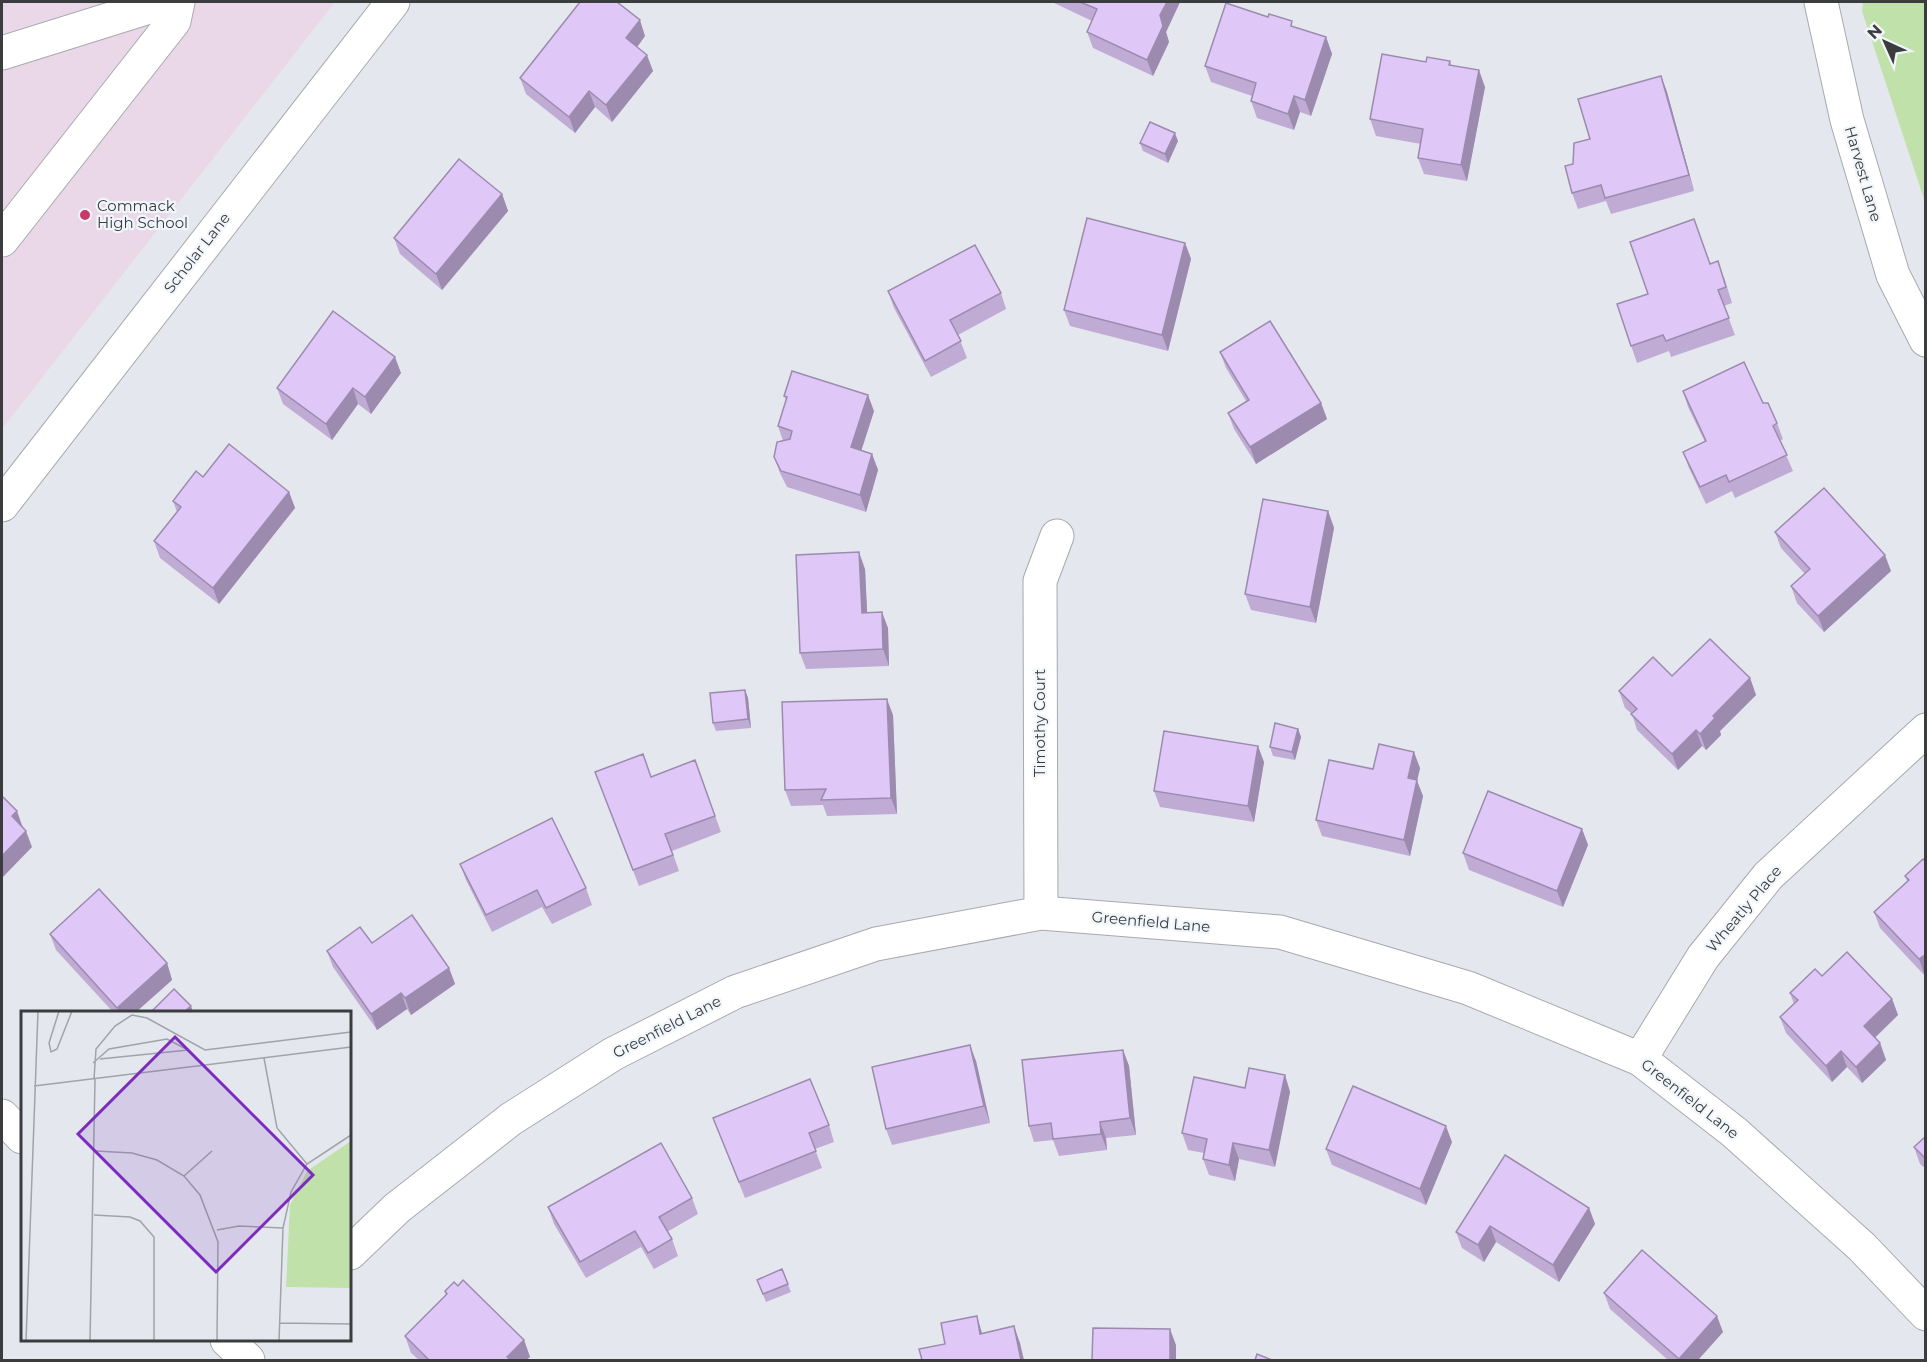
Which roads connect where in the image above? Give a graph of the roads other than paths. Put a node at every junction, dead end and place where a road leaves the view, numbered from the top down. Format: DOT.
graph roads {
  1 [pos="165,2"];
  2 [pos="178,2"];
  3 [pos="393,2"];
  4 [pos="1821,2"];
  5 [pos="2,53"];
  6 [pos="2,240"];
  7 [pos="1926,340"];
  8 [pos="2,505"];
  9 [pos="1057,536"];
  10 [pos="1926,730"];
  11 [pos="1041,913"];
  12 [pos="1640,1059"];
  13 [pos="2,1116"];
  14 [pos="21,1136"];
  15 [pos="351,1252"];
  16 [pos="1926,1314"];
  1 -- 5 [label="street"];
  2 -- 6 [label="street"];
  3 -- 8 [label="street, Scholar Lane"];
  4 -- 7 [label="street, Harvest Lane"];
  9 -- 11 [label="street, Timothy Court"];
  10 -- 12 [label="street, Wheatly Place"];
  11 -- 12 [label="street, Greenfield Lane"];
  11 -- 15 [label="street, Greenfield Lane"];
  12 -- 16 [label="street, Greenfield Lane"];
  13 -- 14 [label="street"];
}
